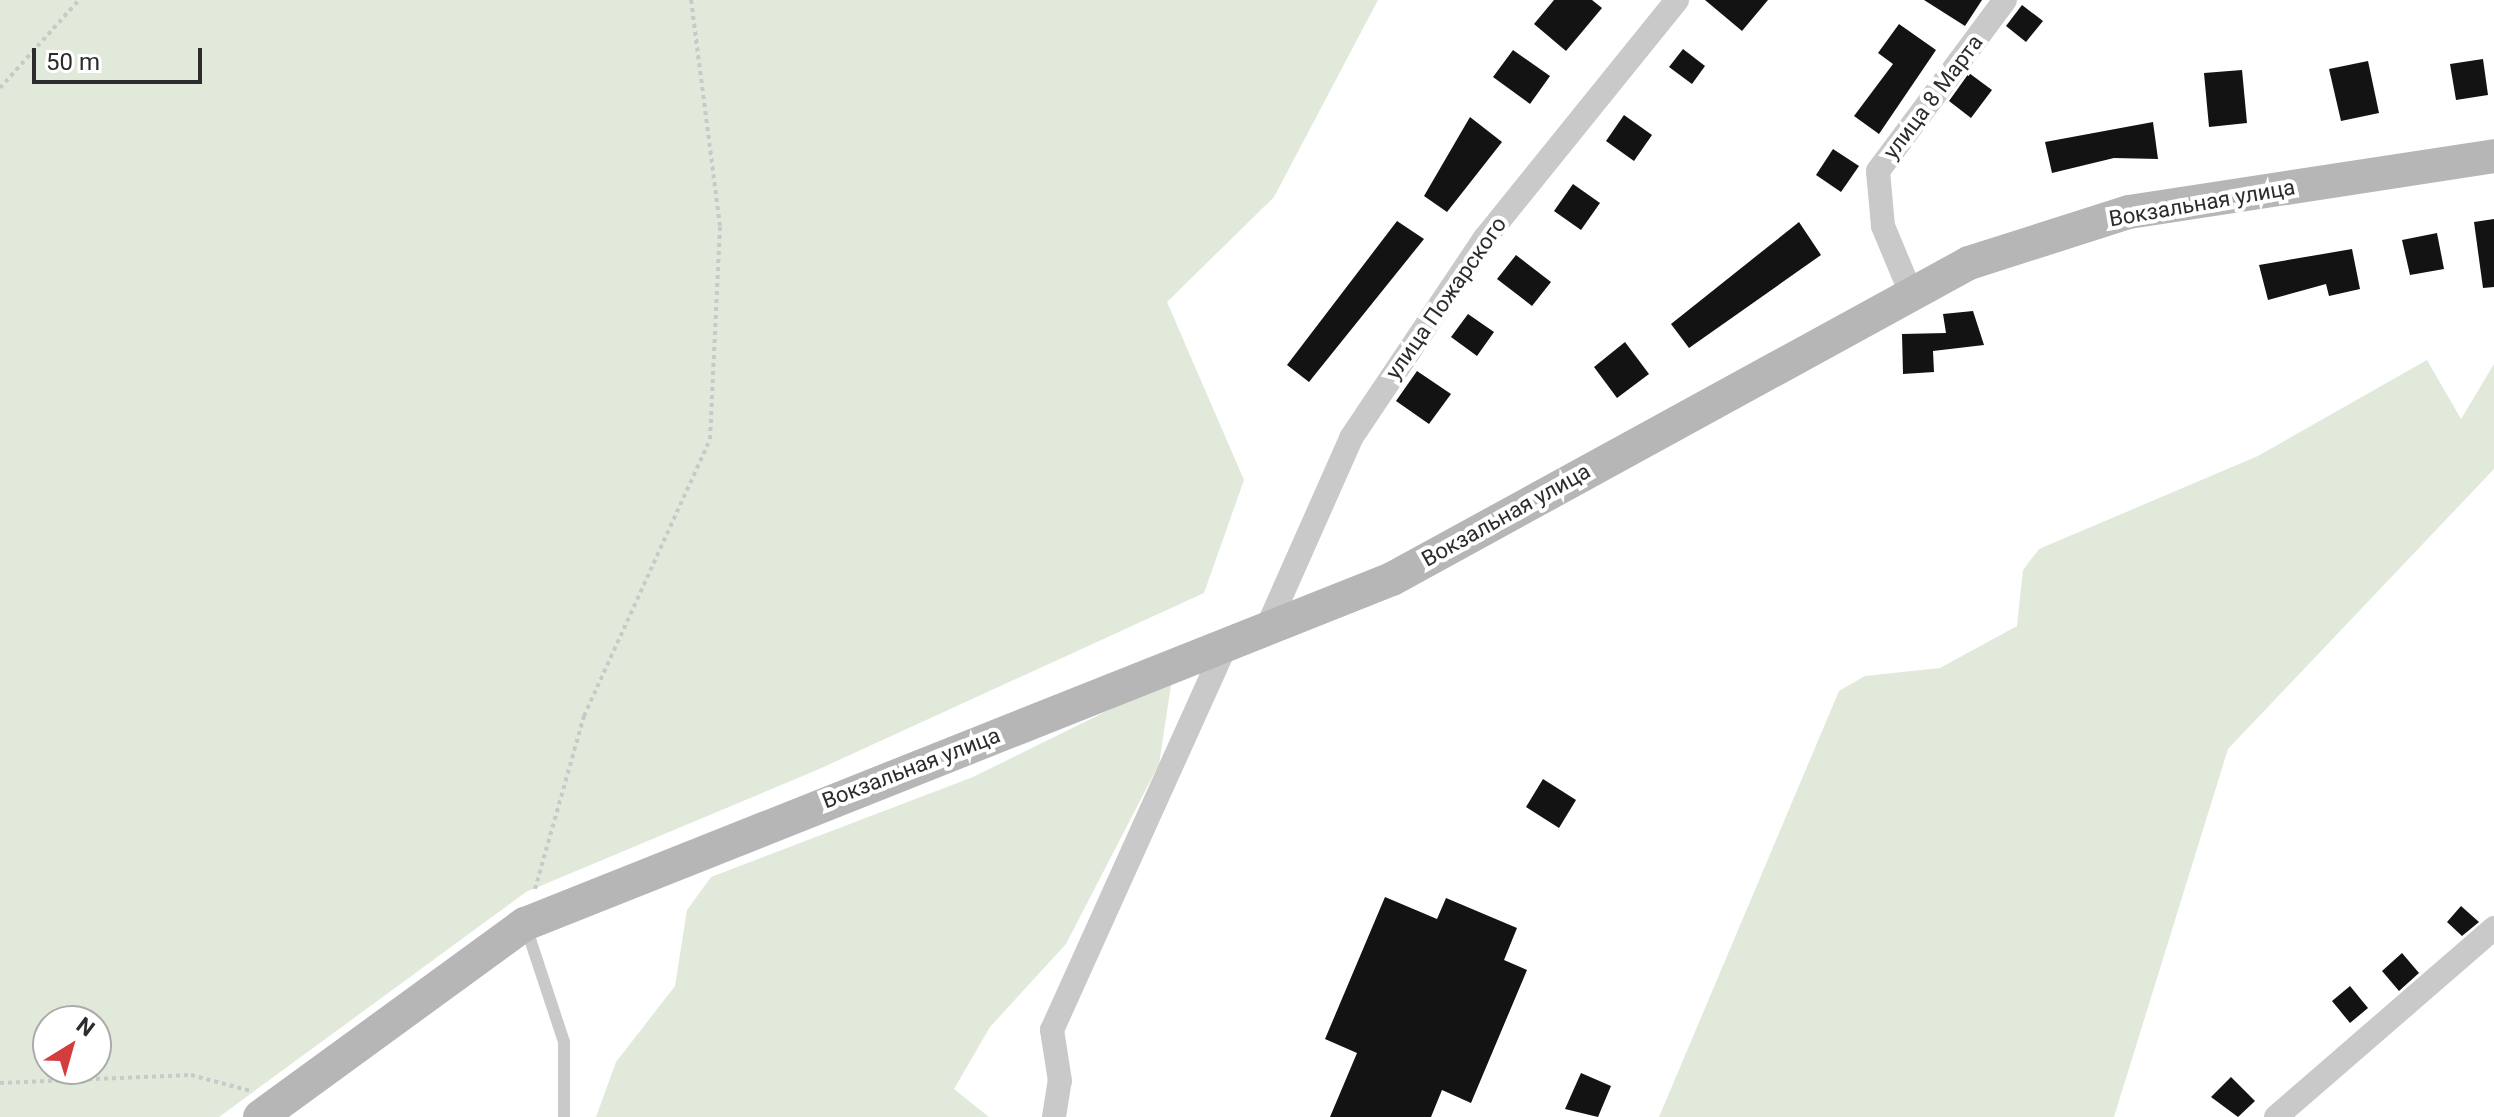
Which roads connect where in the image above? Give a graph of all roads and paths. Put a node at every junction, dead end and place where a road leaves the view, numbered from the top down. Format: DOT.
graph roads {
  1 [pos="79,0"];
  2 [pos="691,0"];
  3 [pos="1677,0"];
  4 [pos="2005,0"];
  5 [pos="0,88"];
  6 [pos="2494,156"];
  7 [pos="1910,291"];
  8 [pos="1267,628"];
  9 [pos="1226,644"];
  10 [pos="525,924"];
  11 [pos="2494,928"];
  12 [pos="0,1083"];
  13 [pos="272,1108"];
  14 [pos="564,1117"];
  15 [pos="1054,1117"];
  16 [pos="2276,1117"];
  1 -- 5 [label="path"];
  2 -- 10 [label="path"];
  3 -- 8 [label="street, улица Пожарского"];
  4 -- 7 [label="street, улица 8 Марта"];
  6 -- 7 [label="street, Вокзальная улица"];
  7 -- 8 [label="street, Вокзальная улица"];
  8 -- 9 [label="street, Вокзальная улица"];
  9 -- 10 [label="street, Вокзальная улица"];
  9 -- 15 [label="street"];
  10 -- 13 [label="street, Вокзальная улица"];
  10 -- 14 [label="lane"];
  11 -- 16 [label="street"];
  12 -- 13 [label="path"];
}
